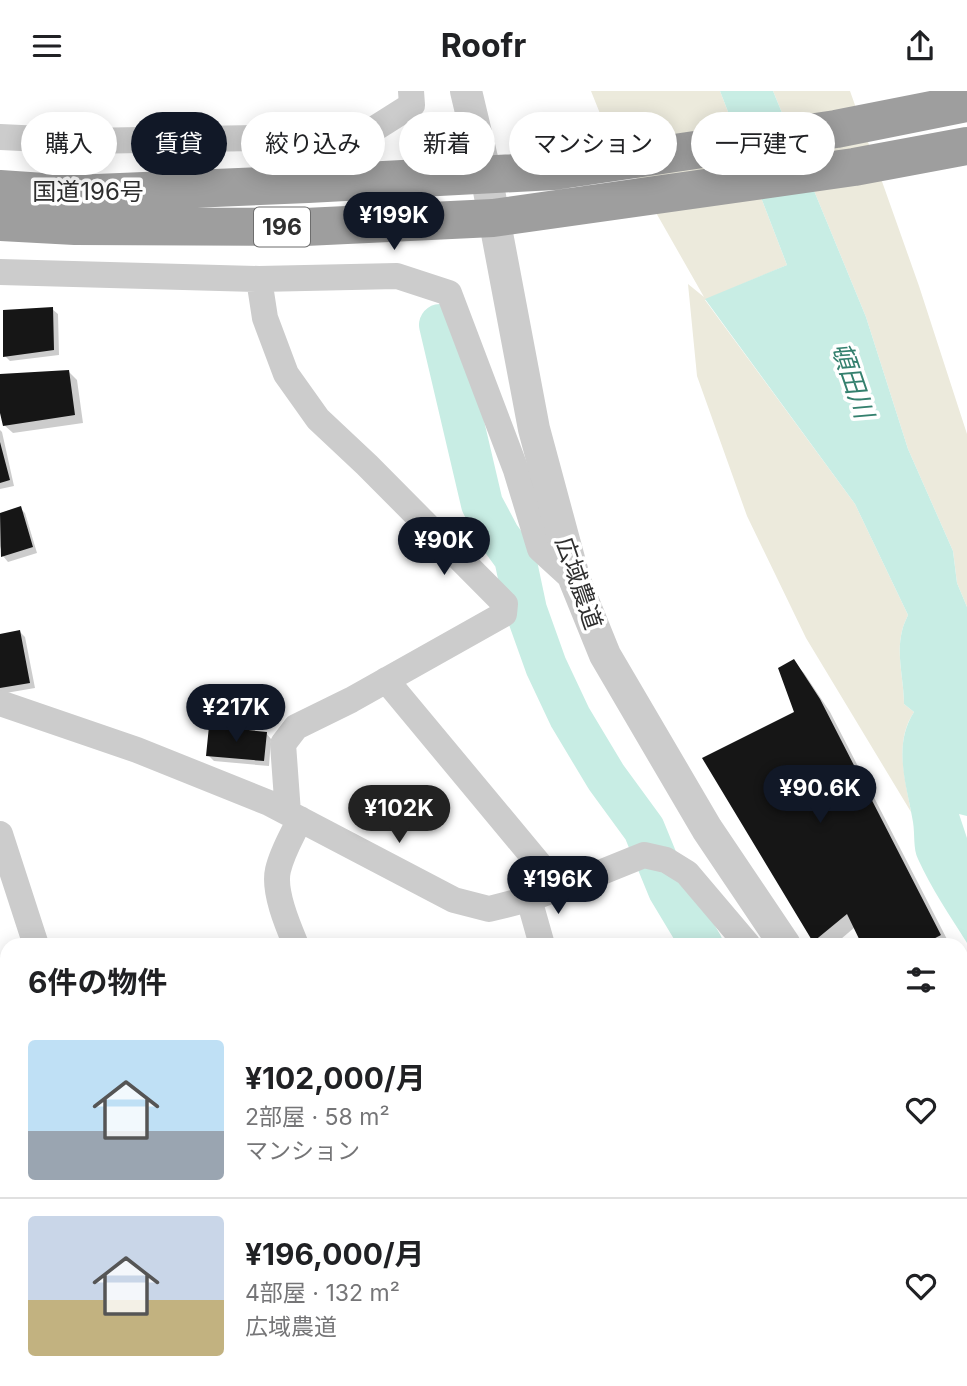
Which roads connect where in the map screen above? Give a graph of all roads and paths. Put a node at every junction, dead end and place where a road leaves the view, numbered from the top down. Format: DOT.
graph roads {
  1 [pos="411,91"];
  2 [pos="466,91"];
  3 [pos="967,103"];
  4 [pos="471,112"];
  5 [pos="0,137"];
  6 [pos="967,146"];
  7 [pos="495,174"];
  8 [pos="486,175"];
  9 [pos="0,189"];
  10 [pos="493,218"];
  11 [pos="0,222"];
  12 [pos="0,272"];
  13 [pos="258,279"];
  14 [pos="575,581"];
  15 [pos="386,680"];
  16 [pos="0,703"];
  17 [pos="294,816"];
  18 [pos="0,834"];
  19 [pos="559,888"];
  20 [pos="529,899"];
  21 [pos="34,938"];
  22 [pos="293,938"];
  23 [pos="540,938"];
  24 [pos="742,938"];
  25 [pos="780,938"];
  1 -- 5 [label="street"];
  2 -- 4 [label="street, 広域農道"];
  3 -- 7 [label="highway, 国道196号 / 196"];
  6 -- 10 [label="highway, 国道196号 / 196"];
  8 -- 9 [label="highway, 国道196号 / 196"];
  8 -- 10 [label="street, 広域農道"];
  10 -- 11 [label="highway, 国道196号 / 196"];
  10 -- 14 [label="street, 広域農道"];
  12 -- 13 [label="street"];
  13 -- 14 [label="street"];
  13 -- 15 [label="street"];
  14 -- 25 [label="street, 広域農道"];
  15 -- 17 [label="street"];
  15 -- 19 [label="street"];
  16 -- 17 [label="street"];
  17 -- 20 [label="street"];
  17 -- 22 [label="street"];
  18 -- 21 [label="street"];
  19 -- 20 [label="street"];
  19 -- 24 [label="street"];
  20 -- 23 [label="street"];
}
